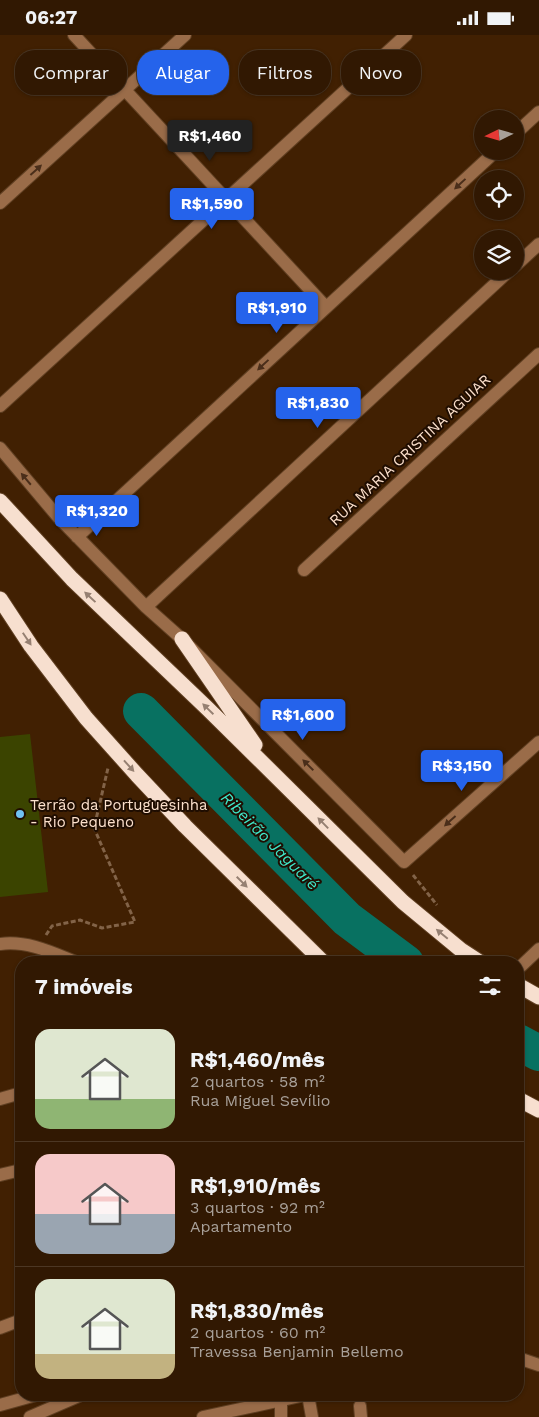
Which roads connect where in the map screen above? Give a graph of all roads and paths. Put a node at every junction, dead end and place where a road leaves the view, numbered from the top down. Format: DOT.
graph roads {
  1 [pos="74,35"];
  2 [pos="185,35"];
  3 [pos="406,35"];
  4 [pos="88,50"];
  5 [pos="127,87"];
  6 [pos="127,93"];
  7 [pos="119,95"];
  8 [pos="539,112"];
  9 [pos="524,126"];
  10 [pos="486,160"];
  11 [pos="225,200"];
  12 [pos="0,203"];
  13 [pos="539,244"];
  14 [pos="524,258"];
  15 [pos="499,280"];
  16 [pos="326,307"];
  17 [pos="539,354"];
  18 [pos="0,406"];
  19 [pos="0,448"];
  20 [pos="0,501"];
  21 [pos="77,537"];
  22 [pos="304,570"];
  23 [pos="0,599"];
  24 [pos="146,607"];
  25 [pos="182,639"];
  26 [pos="539,742"];
  27 [pos="112,747"];
  28 [pos="274,773"];
  29 [pos="404,862"];
  30 [pos="438,907"];
  31 [pos="0,944"];
  32 [pos="37,947"];
  33 [pos="539,949"];
  34 [pos="60,956"];
  35 [pos="317,956"];
  36 [pos="471,956"];
  37 [pos="524,963"];
  38 [pos="524,988"];
  39 [pos="539,997"];
  40 [pos="15,1095"];
  41 [pos="0,1099"];
  42 [pos="524,1102"];
  43 [pos="539,1110"];
  44 [pos="15,1171"];
  45 [pos="0,1175"];
  46 [pos="15,1322"];
  47 [pos="0,1328"];
  48 [pos="524,1360"];
  49 [pos="539,1365"];
  50 [pos="15,1401"];
  51 [pos="67,1401"];
  52 [pos="276,1401"];
  53 [pos="281,1401"];
  54 [pos="308,1401"];
  55 [pos="0,1405"];
  56 [pos="30,1417"];
  57 [pos="203,1417"];
  58 [pos="281,1417"];
  59 [pos="312,1417"];
  1 -- 4 [label="street"];
  2 -- 5 [label="street"];
  3 -- 11 [label="street"];
  6 -- 11 [label="street"];
  12 -- 7 [label="street, one-way"];
  8 -- 9 [label="street"];
  10 -- 16 [label="street, one-way"];
  11 -- 16 [label="street"];
  11 -- 18 [label="street"];
  13 -- 14 [label="street"];
  15 -- 24 [label="street"];
  16 -- 21 [label="street, one-way"];
  17 -- 22 [label="street, RUA MARIA CRISTINA AGUIAR"];
  21 -- 19 [label="street, one-way"];
  28 -- 20 [label="highway, one-way"];
  21 -- 24 [label="street"];
  23 -- 27 [label="highway, one-way"];
  24 -- 25 [label="street"];
  25 -- 28 [label="highway"];
  29 -- 25 [label="street, one-way"];
  26 -- 29 [label="street, one-way"];
  27 -- 32 [label="path"];
  27 -- 35 [label="highway, one-way"];
  36 -- 28 [label="highway, one-way"];
  29 -- 30 [label="path"];
  31 -- 32 [label="street"];
  32 -- 34 [label="street"];
  33 -- 37 [label="street"];
  38 -- 39 [label="highway"];
  40 -- 41 [label="street"];
  42 -- 43 [label="highway"];
  44 -- 45 [label="street"];
  46 -- 47 [label="street"];
  48 -- 49 [label="street"];
  50 -- 55 [label="street"];
  51 -- 56 [label="street"];
  52 -- 57 [label="street"];
  53 -- 58 [label="street"];
  54 -- 59 [label="street"];
}
